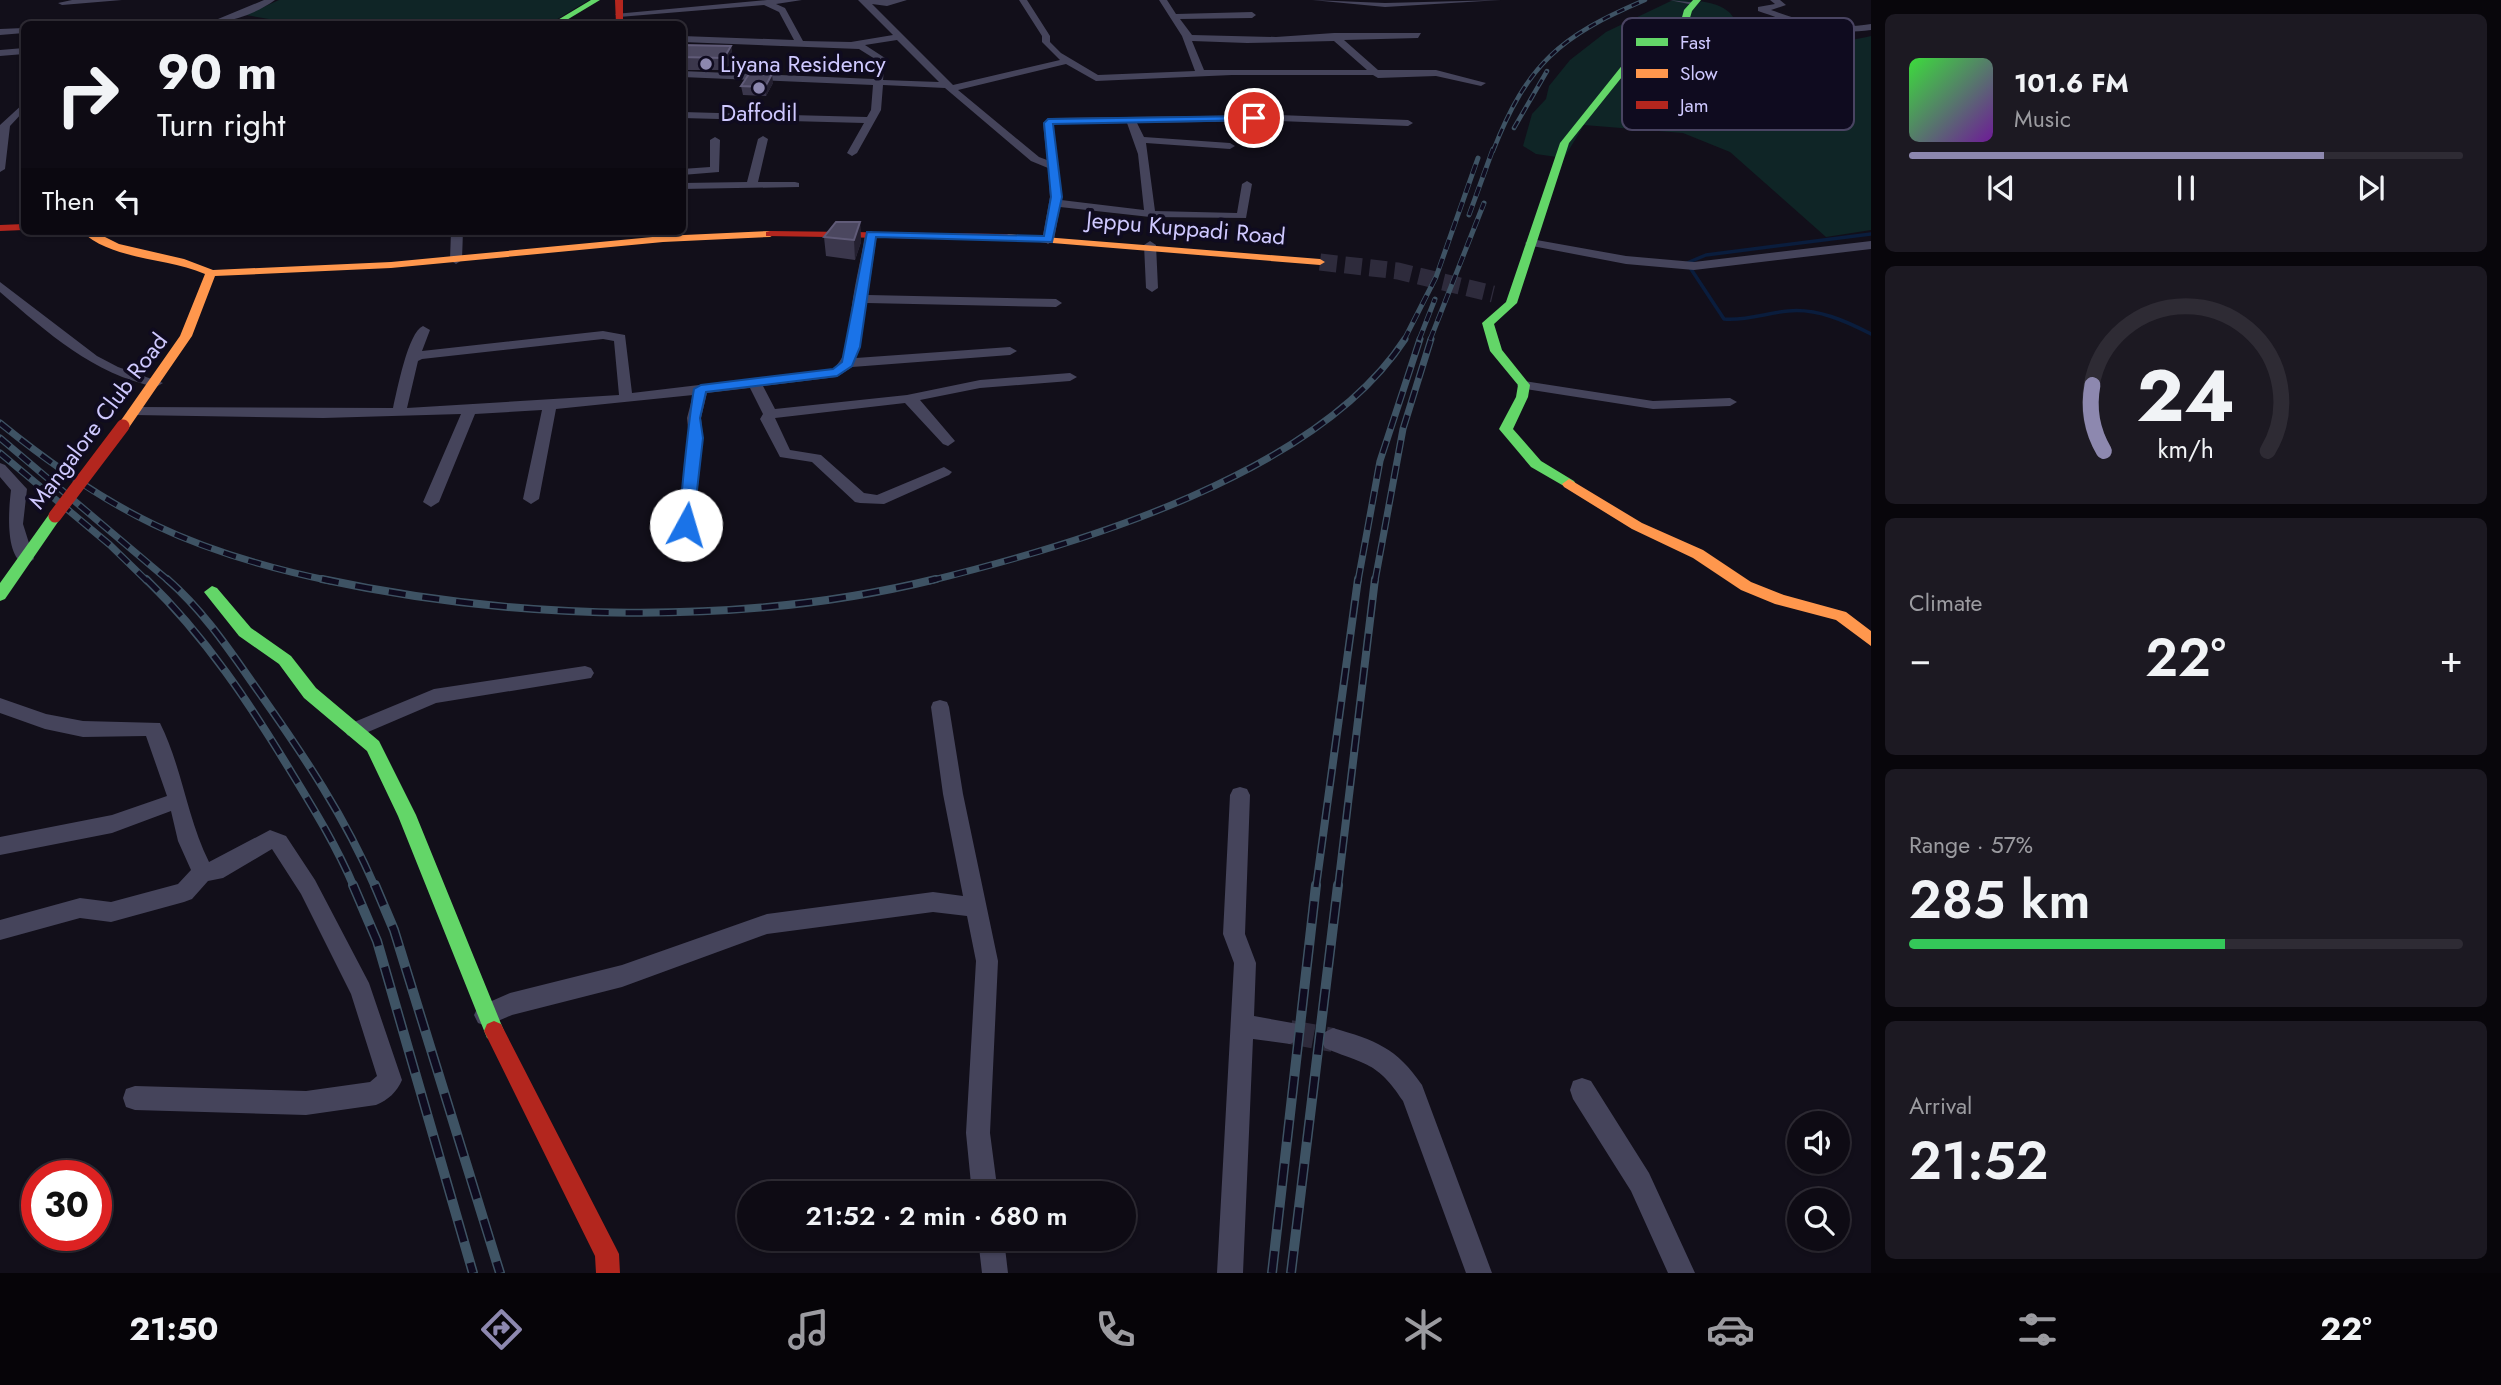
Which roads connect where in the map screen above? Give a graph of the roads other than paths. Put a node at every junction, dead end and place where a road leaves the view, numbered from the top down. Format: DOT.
graph roads {
  1 [pos="118,0"];
  2 [pos="271,0"];
  3 [pos="596,0"];
  4 [pos="609,0"];
  5 [pos="798,0"];
  6 [pos="903,0"];
  7 [pos="1023,0"];
  8 [pos="1163,0"];
  9 [pos="1317,0"];
  10 [pos="1497,0"];
  11 [pos="1673,0"];
  12 [pos="1774,0"];
  13 [pos="863,1"];
  14 [pos="1695,1"];
  15 [pos="62,3"];
  16 [pos="766,3"];
  17 [pos="1377,3"];
  18 [pos="619,10"];
  19 [pos="1252,15"];
  20 [pos="1174,17"];
  21 [pos="231,18"];
  22 [pos="1684,18"];
  23 [pos="1785,18"];
  24 [pos="218,21"];
  25 [pos="243,21"];
  26 [pos="560,21"];
  27 [pos="21,31"];
  28 [pos="0,32"];
  29 [pos="1418,35"];
  30 [pos="1186,36"];
  31 [pos="1334,36"];
  32 [pos="899,37"];
  33 [pos="686,39"];
  34 [pos="799,42"];
  35 [pos="850,45"];
  36 [pos="21,51"];
  37 [pos="0,52"];
  38 [pos="1067,61"];
  39 [pos="1622,71"];
  40 [pos="1200,73"];
  41 [pos="686,74"];
  42 [pos="1378,75"];
  43 [pos="879,82"];
  44 [pos="1481,83"];
  45 [pos="950,87"];
  46 [pos="21,109"];
  47 [pos="686,115"];
  48 [pos="870,120"];
  49 [pos="1131,120"];
  50 [pos="1408,123"];
  51 [pos="763,139"];
  52 [pos="715,140"];
  53 [pos="1140,140"];
  54 [pos="1230,145"];
  55 [pos="852,153"];
  56 [pos="1052,166"];
  57 [pos="0,169"];
  58 [pos="686,172"];
  59 [pos="1247,184"];
  60 [pos="752,185"];
  61 [pos="795,185"];
  62 [pos="686,186"];
  63 [pos="1055,203"];
  64 [pos="1150,214"];
  65 [pos="21,227"];
  66 [pos="0,228"];
  67 [pos="871,234"];
  68 [pos="90,235"];
  69 [pos="457,235"];
  70 [pos="1048,240"];
  71 [pos="1531,243"];
  72 [pos="1150,245"];
  73 [pos="1871,245"];
  74 [pos="456,260"];
  75 [pos="1320,262"];
  76 [pos="211,273"];
  77 [pos="0,286"];
  78 [pos="1152,288"];
  79 [pos="1496,295"];
  80 [pos="859,299"];
  81 [pos="1513,299"];
  82 [pos="1056,303"];
  83 [pos="423,330"];
  84 [pos="1010,351"];
  85 [pos="412,359"];
  86 [pos="848,363"];
  87 [pos="1070,376"];
  88 [pos="754,382"];
  89 [pos="156,383"];
  90 [pos="1524,385"];
  91 [pos="701,389"];
  92 [pos="626,398"];
  93 [pos="907,399"];
  94 [pos="1730,402"];
  95 [pos="550,404"];
  96 [pos="470,409"];
  97 [pos="134,411"];
  98 [pos="399,412"];
  99 [pos="769,414"];
  100 [pos="948,440"];
  101 [pos="0,467"];
  102 [pos="944,472"];
  103 [pos="531,499"];
  104 [pos="431,502"];
  105 [pos="686,525"];
  106 [pos="26,559"];
  107 [pos="212,592"];
  108 [pos="0,595"];
  109 [pos="1871,640"];
  110 [pos="585,673"];
  111 [pos="0,705"];
  112 [pos="940,706"];
  113 [pos="354,730"];
  114 [pos="1240,795"];
  115 [pos="179,800"];
  116 [pos="0,846"];
  117 [pos="204,872"];
  118 [pos="976,907"];
  119 [pos="0,930"];
  120 [pos="486,1015"];
  121 [pos="1242,1026"];
  122 [pos="1290,1032"];
  123 [pos="1333,1040"];
  124 [pos="1582,1090"];
  125 [pos="135,1098"];
  126 [pos="984,1181"];
  127 [pos="992,1251"];
  128 [pos="608,1273"];
  129 [pos="995,1273"];
  130 [pos="1230,1273"];
  131 [pos="1479,1273"];
  132 [pos="1682,1273"];
  1 -- 15 [label="street"];
  2 -- 21 [label="street"];
  3 -- 26 [label="street"];
  4 -- 18 [label="street"];
  5 -- 16 [label="street"];
  6 -- 13 [label="street"];
  7 -- 38 [label="street"];
  8 -- 20 [label="street"];
  9 -- 17 [label="street"];
  10 -- 17 [label="street"];
  11 -- 14 [label="street"];
  12 -- 23 [label="street"];
  13 -- 32 [label="street"];
  14 -- 22 [label="street"];
  16 -- 18 [label="street"];
  16 -- 34 [label="street"];
  19 -- 20 [label="street"];
  20 -- 30 [label="street"];
  21 -- 24 [label="street"];
  21 -- 25 [label="street"];
  27 -- 28 [label="street"];
  29 -- 31 [label="street"];
  30 -- 31 [label="street"];
  30 -- 40 [label="street"];
  31 -- 42 [label="street"];
  32 -- 35 [label="street"];
  32 -- 45 [label="street"];
  33 -- 34 [label="street"];
  34 -- 35 [label="street"];
  35 -- 43 [label="street"];
  36 -- 37 [label="street"];
  38 -- 40 [label="street"];
  38 -- 45 [label="street"];
  39 -- 71 [label="street"];
  40 -- 42 [label="street"];
  41 -- 43 [label="street"];
  42 -- 44 [label="street"];
  43 -- 45 [label="street"];
  43 -- 48 [label="street"];
  45 -- 56 [label="street"];
  46 -- 57 [label="street"];
  47 -- 48 [label="street"];
  48 -- 55 [label="street"];
  49 -- 50 [label="street"];
  49 -- 53 [label="street"];
  49 -- 56 [label="street"];
  51 -- 60 [label="street"];
  52 -- 58 [label="street"];
  53 -- 54 [label="street"];
  53 -- 64 [label="street"];
  56 -- 63 [label="street"];
  59 -- 64 [label="street"];
  60 -- 61 [label="street"];
  60 -- 62 [label="street"];
  63 -- 64 [label="street"];
  63 -- 70 [label="street"];
  65 -- 66 [label="street"];
  67 -- 70 [label="street, Jeppu Kuppadi Road"];
  67 -- 74 [label="street, Jeppu Kuppadi Road"];
  67 -- 80 [label="street"];
  68 -- 76 [label="street"];
  69 -- 74 [label="street"];
  70 -- 72 [label="street, Jeppu Kuppadi Road"];
  71 -- 73 [label="street"];
  71 -- 81 [label="street"];
  72 -- 75 [label="street, Jeppu Kuppadi Road"];
  72 -- 78 [label="street"];
  74 -- 76 [label="street, Jeppu Kuppadi Road"];
  76 -- 89 [label="street, Mangalore Club Road"];
  77 -- 89 [label="street"];
  79 -- 81 [label="street"];
  80 -- 82 [label="street"];
  80 -- 86 [label="street"];
  81 -- 90 [label="street"];
  83 -- 85 [label="street"];
  84 -- 86 [label="street"];
  85 -- 92 [label="street"];
  85 -- 98 [label="street"];
  86 -- 88 [label="street"];
  87 -- 93 [label="street"];
  88 -- 91 [label="street"];
  88 -- 99 [label="street"];
  89 -- 97 [label="street, Mangalore Club Road"];
  90 -- 94 [label="street"];
  90 -- 109 [label="street"];
  91 -- 92 [label="street"];
  91 -- 105 [label="street"];
  92 -- 95 [label="street"];
  93 -- 99 [label="street"];
  93 -- 100 [label="street"];
  95 -- 96 [label="street"];
  95 -- 103 [label="street"];
  96 -- 98 [label="street"];
  96 -- 104 [label="street"];
  97 -- 98 [label="street"];
  97 -- 106 [label="street, Mangalore Club Road, bridge"];
  99 -- 102 [label="street"];
  101 -- 106 [label="street"];
  106 -- 108 [label="street, Mangalore Club Road"];
  107 -- 113 [label="street"];
  110 -- 113 [label="street"];
  111 -- 115 [label="street"];
  112 -- 118 [label="street"];
  113 -- 120 [label="street"];
  114 -- 121 [label="street"];
  115 -- 116 [label="street"];
  115 -- 117 [label="street"];
  117 -- 119 [label="street"];
  117 -- 125 [label="street"];
  118 -- 120 [label="street"];
  118 -- 126 [label="street"];
  120 -- 128 [label="street"];
  121 -- 122 [label="street"];
  121 -- 130 [label="street"];
  123 -- 131 [label="street"];
  124 -- 132 [label="street"];
  127 -- 129 [label="street"];
}
